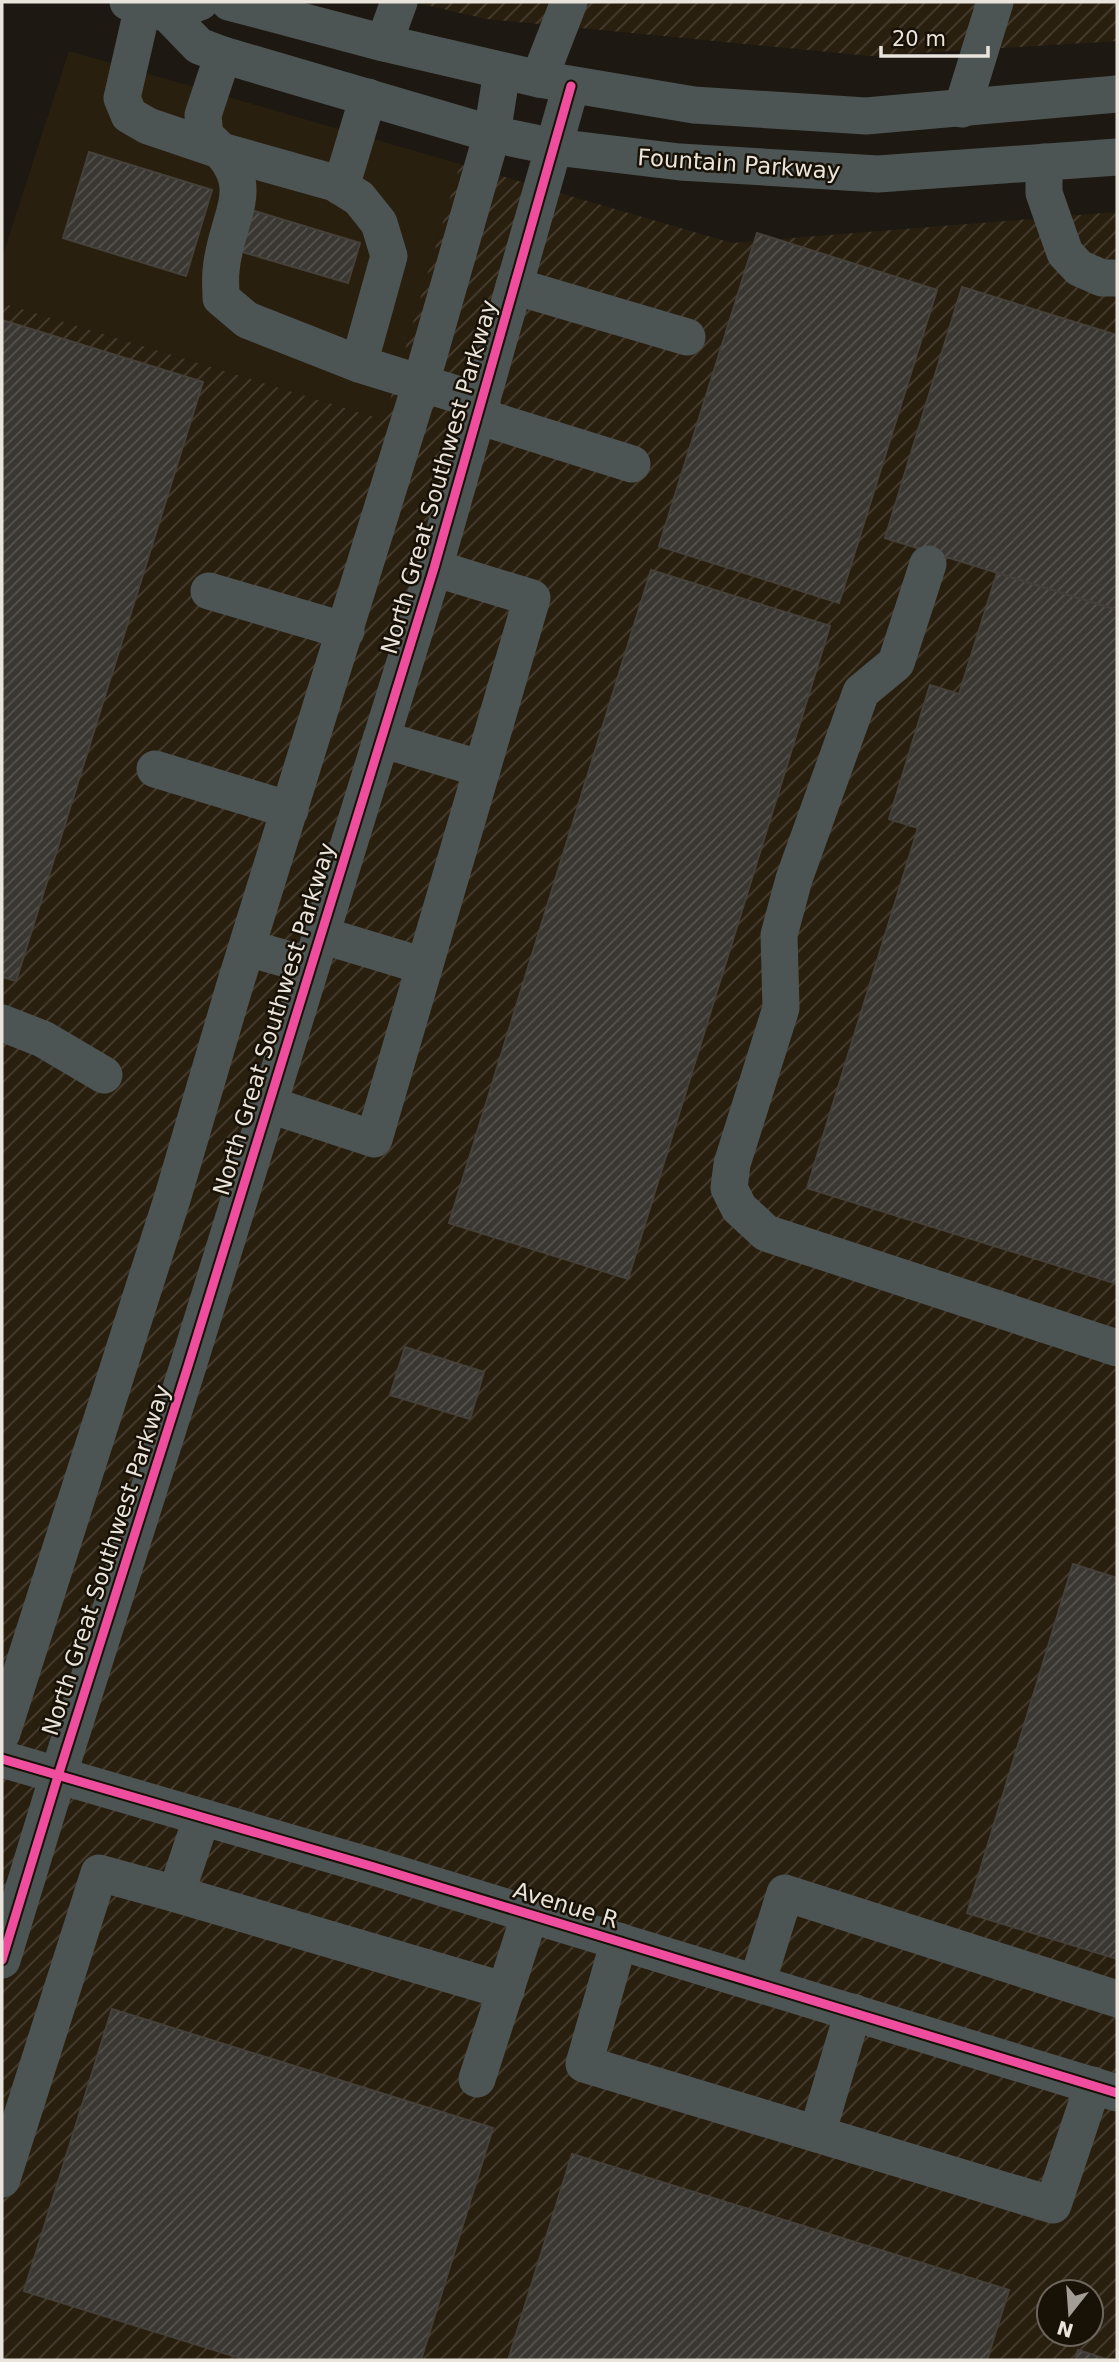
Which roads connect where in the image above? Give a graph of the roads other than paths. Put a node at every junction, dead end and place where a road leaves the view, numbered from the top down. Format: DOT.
graph roads {
  1 [pos="229,2"];
  2 [pos="399,2"];
  3 [pos="569,2"];
  4 [pos="995,2"];
  5 [pos="162,5"];
  6 [pos="384,43"];
  7 [pos="223,55"];
  8 [pos="502,71"];
  9 [pos="555,83"];
  10 [pos="1117,94"];
  11 [pos="368,97"];
  12 [pos="962,109"];
  13 [pos="492,134"];
  14 [pos="555,147"];
  15 [pos="225,152"];
  16 [pos="1117,157"];
  17 [pos="1044,162"];
  18 [pos="341,187"];
  19 [pos="1117,278"];
  20 [pos="514,286"];
  21 [pos="687,337"];
  22 [pos="359,364"];
  23 [pos="421,383"];
  24 [pos="480,409"];
  25 [pos="632,464"];
  26 [pos="928,564"];
  27 [pos="434,568"];
  28 [pos="209,591"];
  29 [pos="346,631"];
  30 [pos="382,739"];
  31 [pos="155,769"];
  32 [pos="482,769"];
  33 [pos="290,810"];
  34 [pos="248,948"];
  35 [pos="316,951"];
  36 [pos="424,966"];
  37 [pos="2,1023"];
  38 [pos="104,1075"];
  39 [pos="267,1104"];
  40 [pos="1117,1348"];
  41 [pos="2,1732"];
  42 [pos="2,1759"];
  43 [pos="58,1776"];
  44 [pos="202,1817"];
  45 [pos="176,1894"];
  46 [pos="530,1914"];
  47 [pos="619,1941"];
  48 [pos="2,1960"];
  49 [pos="757,1983"];
  50 [pos="506,1991"];
  51 [pos="1117,1999"];
  52 [pos="853,2012"];
  53 [pos="477,2079"];
  54 [pos="1105,2089"];
  55 [pos="817,2134"];
  56 [pos="2,2179"];
  1 -- 6 [label="street"];
  2 -- 6 [label="street"];
  3 -- 9 [label="street, North Great Southwest Parkway"];
  4 -- 12 [label="street"];
  5 -- 7 [label="street, Fountain Parkway"];
  5 -- 15 [label="street"];
  6 -- 8 [label="street"];
  7 -- 11 [label="street, Fountain Parkway"];
  7 -- 15 [label="street"];
  8 -- 9 [label="street"];
  8 -- 13 [label="street, North Great Southwest Parkway"];
  9 -- 12 [label="street"];
  9 -- 14 [label="street, North Great Southwest Parkway"];
  10 -- 12 [label="street"];
  11 -- 13 [label="street, Fountain Parkway"];
  11 -- 18 [label="street"];
  13 -- 14 [label="street, Fountain Parkway"];
  13 -- 23 [label="street, North Great Southwest Parkway"];
  14 -- 17 [label="street, Fountain Parkway"];
  14 -- 20 [label="street, North Great Southwest Parkway"];
  15 -- 18 [label="street"];
  15 -- 22 [label="street"];
  16 -- 17 [label="street, Fountain Parkway"];
  17 -- 19 [label="street"];
  18 -- 22 [label="street"];
  20 -- 21 [label="street"];
  20 -- 24 [label="street, North Great Southwest Parkway"];
  22 -- 23 [label="street"];
  23 -- 24 [label="street"];
  23 -- 29 [label="street, North Great Southwest Parkway"];
  24 -- 25 [label="street"];
  24 -- 27 [label="street, North Great Southwest Parkway"];
  26 -- 40 [label="street"];
  27 -- 30 [label="street, North Great Southwest Parkway"];
  27 -- 32 [label="street"];
  28 -- 29 [label="street"];
  29 -- 33 [label="street, North Great Southwest Parkway"];
  30 -- 32 [label="street"];
  30 -- 35 [label="street, North Great Southwest Parkway"];
  31 -- 33 [label="street"];
  32 -- 36 [label="street"];
  33 -- 34 [label="street, North Great Southwest Parkway"];
  34 -- 35 [label="street"];
  34 -- 41 [label="street, North Great Southwest Parkway"];
  35 -- 36 [label="street"];
  35 -- 39 [label="street, North Great Southwest Parkway"];
  36 -- 39 [label="street"];
  37 -- 38 [label="street"];
  39 -- 43 [label="street, North Great Southwest Parkway"];
  42 -- 43 [label="street, Avenue R"];
  43 -- 44 [label="street, Avenue R"];
  43 -- 48 [label="street, North Great Southwest Parkway"];
  44 -- 45 [label="street"];
  44 -- 46 [label="street, Avenue R"];
  45 -- 50 [label="street"];
  45 -- 56 [label="street"];
  46 -- 47 [label="street, Avenue R"];
  46 -- 50 [label="street"];
  47 -- 49 [label="street, Avenue R"];
  47 -- 55 [label="street"];
  49 -- 51 [label="street"];
  49 -- 52 [label="street, Avenue R"];
  50 -- 53 [label="street"];
  52 -- 54 [label="street, Avenue R"];
  52 -- 55 [label="street"];
  54 -- 55 [label="street"];
}
